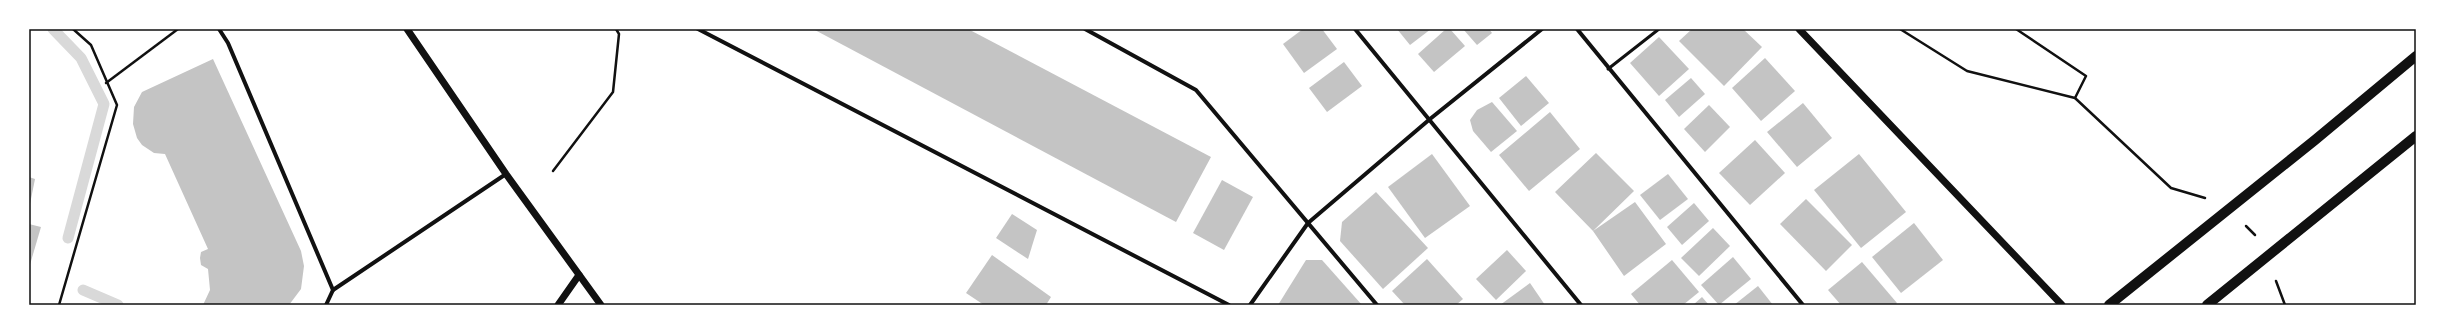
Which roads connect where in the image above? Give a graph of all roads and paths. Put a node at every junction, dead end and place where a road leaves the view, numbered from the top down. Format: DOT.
graph roads {
  1 [pos="73,29"];
  2 [pos="178,29"];
  3 [pos="219,29"];
  4 [pos="407,29"];
  5 [pos="616,29"];
  6 [pos="698,29"];
  7 [pos="1085,29"];
  8 [pos="1355,29"];
  9 [pos="1542,29"];
  10 [pos="1577,29"];
  11 [pos="1659,29"];
  12 [pos="1799,29"];
  13 [pos="1900,29"];
  14 [pos="2016,29"];
  15 [pos="2416,56"];
  16 [pos="1608,69"];
  17 [pos="106,83"];
  18 [pos="2075,98"];
  19 [pos="1430,120"];
  20 [pos="2416,136"];
  21 [pos="553,171"];
  22 [pos="506,174"];
  23 [pos="2207,199"];
  24 [pos="1308,223"];
  25 [pos="2244,224"];
  26 [pos="2261,241"];
  27 [pos="579,275"];
  28 [pos="2274,276"];
  29 [pos="333,290"];
  30 [pos="59,305"];
  31 [pos="326,305"];
  32 [pos="558,305"];
  33 [pos="601,305"];
  34 [pos="1229,305"];
  35 [pos="1250,305"];
  36 [pos="1377,305"];
  37 [pos="1581,305"];
  38 [pos="1802,305"];
  39 [pos="2062,305"];
  40 [pos="2109,305"];
  41 [pos="2207,305"];
  42 [pos="2285,305"];
  1 -- 17 [label="path"];
  2 -- 17 [label="path"];
  3 -- 29 [label="street"];
  4 -- 22 [label="street"];
  5 -- 21 [label="path"];
  6 -- 34 [label="street"];
  7 -- 24 [label="street"];
  8 -- 19 [label="street"];
  9 -- 19 [label="street"];
  10 -- 16 [label="street"];
  11 -- 16 [label="lane"];
  12 -- 39 [label="street"];
  13 -- 18 [label="path"];
  14 -- 18 [label="path"];
  15 -- 40 [label="main road"];
  16 -- 38 [label="street"];
  17 -- 30 [label="path"];
  18 -- 23 [label="path"];
  19 -- 24 [label="street"];
  19 -- 37 [label="street"];
  20 -- 41 [label="main road"];
  22 -- 27 [label="street"];
  22 -- 29 [label="street"];
  24 -- 35 [label="street"];
  24 -- 36 [label="street"];
  25 -- 26 [label="path"];
  27 -- 32 [label="street"];
  27 -- 33 [label="street"];
  28 -- 42 [label="path"];
  29 -- 31 [label="street"];
}
